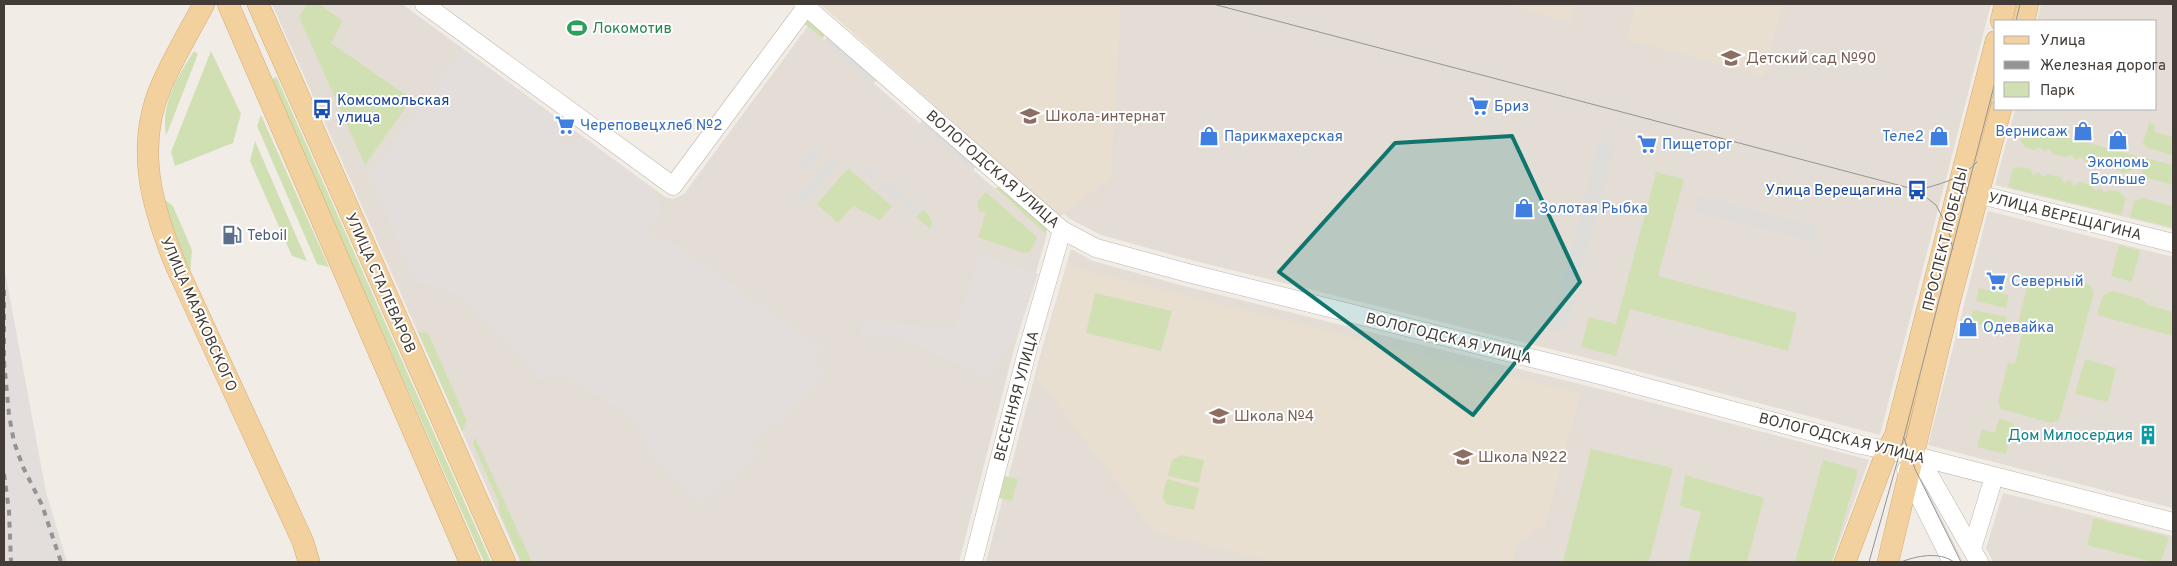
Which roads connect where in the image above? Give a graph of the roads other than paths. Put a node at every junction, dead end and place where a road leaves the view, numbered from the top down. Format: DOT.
graph roads {
  1 [pos="204,4"];
  2 [pos="228,4"];
  3 [pos="258,4"];
  4 [pos="424,4"];
  5 [pos="2005,4"];
  6 [pos="2028,4"];
  7 [pos="805,5"];
  8 [pos="2001,20"];
  9 [pos="2024,20"];
  10 [pos="1994,49"];
  11 [pos="2001,110"];
  12 [pos="1958,189"];
  13 [pos="1978,195"];
  14 [pos="1062,230"];
  15 [pos="2173,243"];
  16 [pos="1900,454"];
  17 [pos="1994,477"];
  18 [pos="1864,509"];
  19 [pos="2173,522"];
  20 [pos="1898,523"];
  21 [pos="1975,556"];
  22 [pos="309,562"];
  23 [pos="470,562"];
  24 [pos="505,562"];
  25 [pos="973,562"];
  26 [pos="1845,562"];
  27 [pos="1888,562"];
  28 [pos="1952,562"];
  1 -- 22 [label="main road, УЛИЦА МАЯКОВСКОГО"];
  2 -- 23 [label="main road, УЛИЦА СТАЛЕВАРОВ"];
  3 -- 24 [label="main road, УЛИЦА СТАЛЕВАРОВ"];
  4 -- 7 [label="street"];
  5 -- 8 [label="main road"];
  6 -- 9 [label="main road"];
  7 -- 14 [label="street, ВОЛОГОДСКАЯ УЛИЦА"];
  10 -- 12 [label="main road, ПРОСПЕКТ ПОБЕДЫ"];
  11 -- 13 [label="main road, ПРОСПЕКТ ПОБЕДЫ"];
  12 -- 13 [label="street, УЛИЦА ВЕРЕЩАГИНА"];
  12 -- 16 [label="main road, ПРОСПЕКТ ПОБЕДЫ"];
  13 -- 15 [label="street, УЛИЦА ВЕРЕЩАГИНА"];
  13 -- 16 [label="main road, ПРОСПЕКТ ПОБЕДЫ"];
  14 -- 16 [label="street, ВОЛОГОДСКАЯ УЛИЦА"];
  14 -- 25 [label="street, ВЕСЕННЯЯ УЛИЦА"];
  16 -- 17 [label="street, ВОЛОГОДСКАЯ УЛИЦА"];
  16 -- 18 [label="main road, ПРОСПЕКТ ПОБЕДЫ"];
  16 -- 20 [label="main road, ПРОСПЕКТ ПОБЕДЫ"];
  16 -- 21 [label="street"];
  16 -- 28 [label="street"];
  17 -- 19 [label="street, ВОЛОГОДСКАЯ УЛИЦА"];
  17 -- 21 [label="street"];
  18 -- 20 [label="main road"];
  18 -- 26 [label="main road, ПРОСПЕКТ ПОБЕДЫ"];
  20 -- 27 [label="main road, ПРОСПЕКТ ПОБЕДЫ"];
}
